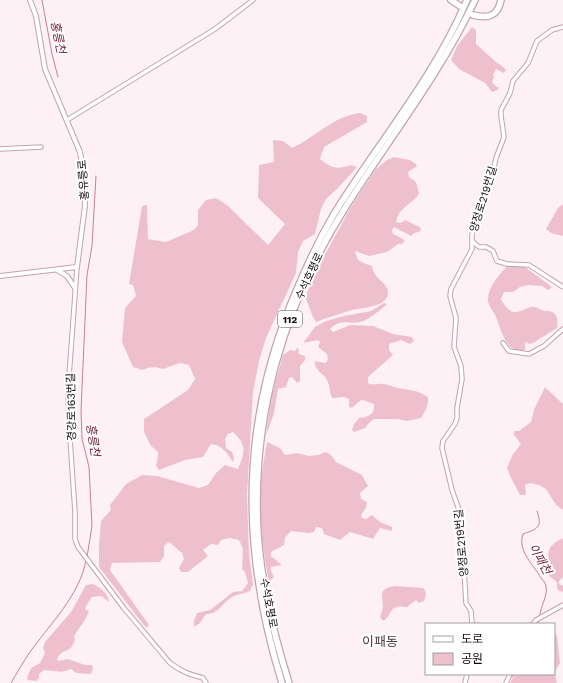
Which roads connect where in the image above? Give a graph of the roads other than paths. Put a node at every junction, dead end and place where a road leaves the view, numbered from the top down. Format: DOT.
graph roads {
  1 [pos="30,0"];
  2 [pos="253,0"];
  3 [pos="451,0"];
  4 [pos="468,0"];
  5 [pos="475,0"];
  6 [pos="479,0"];
  7 [pos="502,0"];
  8 [pos="460,6"];
  9 [pos="471,13"];
  10 [pos="563,27"];
  11 [pos="69,119"];
  12 [pos="41,147"];
  13 [pos="0,149"];
  14 [pos="472,240"];
  15 [pos="77,267"];
  16 [pos="56,269"];
  17 [pos="0,276"];
  18 [pos="563,287"];
  19 [pos="75,288"];
  20 [pos="563,329"];
  21 [pos="503,343"];
  22 [pos="563,605"];
  23 [pos="472,623"];
  24 [pos="534,623"];
  25 [pos="282,682"];
  26 [pos="289,682"];
  27 [pos="206,683"];
  1 -- 11 [label="street, 홍유릉로"];
  2 -- 11 [label="street"];
  3 -- 8 [label="highway"];
  4 -- 25 [label="highway, 수석호평로 / 112"];
  5 -- 9 [label="highway, 수석호평로 / 112"];
  6 -- 9 [label="highway"];
  7 -- 9 [label="highway"];
  9 -- 26 [label="highway, 수석호평로 / 112"];
  10 -- 14 [label="street, 양정로219번길"];
  11 -- 15 [label="street, 홍유릉로"];
  12 -- 13 [label="street"];
  14 -- 18 [label="street"];
  14 -- 23 [label="street, 양정로219번길"];
  15 -- 16 [label="street"];
  15 -- 19 [label="street, 경강로163번길"];
  16 -- 17 [label="street"];
  16 -- 19 [label="street"];
  19 -- 27 [label="street, 경강로163번길"];
  20 -- 21 [label="street"];
  22 -- 24 [label="street"];
}
